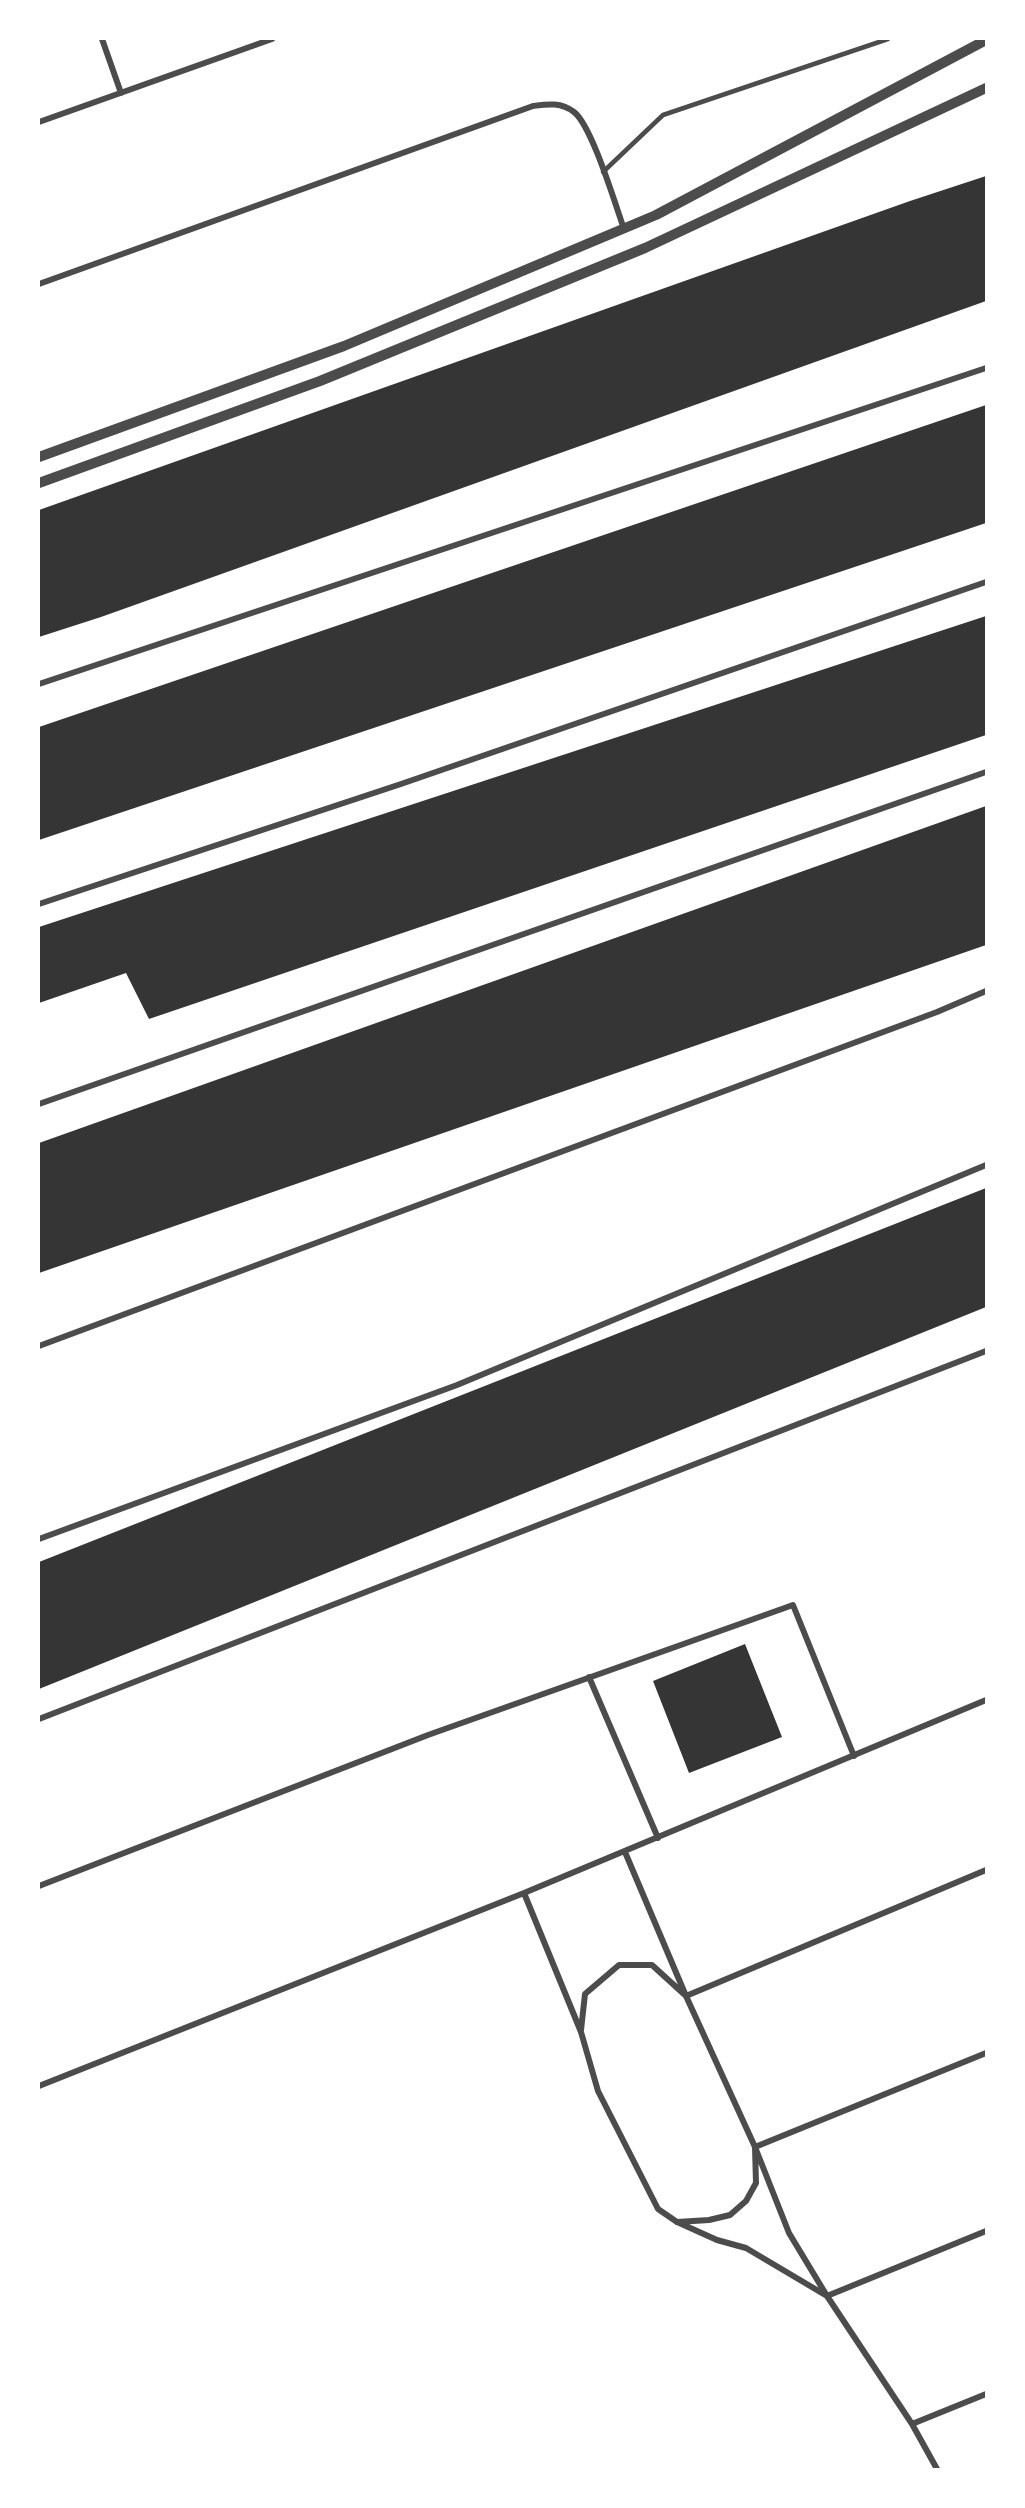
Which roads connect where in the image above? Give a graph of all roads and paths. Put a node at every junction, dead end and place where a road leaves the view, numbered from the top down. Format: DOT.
graph roads {
  1 [pos="102,39"];
  2 [pos="272,39"];
  3 [pos="888,39"];
  4 [pos="986,40"];
  5 [pos="986,88"];
  6 [pos="121,93"];
  7 [pos="39,122"];
  8 [pos="603,172"];
  9 [pos="625,229"];
  10 [pos="39,284"];
  11 [pos="986,368"];
  12 [pos="39,457"];
  13 [pos="39,483"];
  14 [pos="986,582"];
  15 [pos="39,684"];
  16 [pos="986,772"];
  17 [pos="39,904"];
  18 [pos="986,991"];
  19 [pos="39,1104"];
  20 [pos="986,1165"];
  21 [pos="39,1346"];
  22 [pos="986,1351"];
  23 [pos="39,1539"];
  24 [pos="589,1677"];
  25 [pos="986,1700"];
  26 [pos="39,1719"];
  27 [pos="854,1756"];
  28 [pos="657,1838"];
  29 [pos="625,1852"];
  30 [pos="986,1870"];
  31 [pos="39,1886"];
  32 [pos="524,1893"];
  33 [pos="686,1996"];
  34 [pos="581,2032"];
  35 [pos="986,2053"];
  36 [pos="39,2086"];
  37 [pos="755,2147"];
  38 [pos="676,2222"];
  39 [pos="986,2231"];
  40 [pos="827,2296"];
  41 [pos="986,2394"];
  42 [pos="912,2424"];
  43 [pos="936,2467"];
  44 [pos="926,2469"];
  1 -- 6 [label="street"];
  2 -- 6 [label="street"];
  3 -- 8 [label="lane"];
  4 -- 9 [label="street"];
  5 -- 13 [label="street"];
  6 -- 7 [label="street"];
  8 -- 9 [label="street"];
  8 -- 10 [label="street"];
  9 -- 12 [label="street"];
  11 -- 15 [label="street"];
  14 -- 17 [label="street"];
  16 -- 19 [label="street"];
  18 -- 21 [label="street"];
  20 -- 23 [label="street"];
  22 -- 26 [label="street"];
  24 -- 27 [label="street"];
  24 -- 28 [label="street"];
  24 -- 31 [label="street"];
  25 -- 27 [label="street"];
  27 -- 28 [label="street"];
  28 -- 29 [label="street"];
  29 -- 32 [label="street"];
  29 -- 33 [label="street"];
  30 -- 33 [label="street"];
  32 -- 34 [label="street"];
  32 -- 36 [label="street"];
  33 -- 34 [label="street"];
  33 -- 37 [label="street"];
  34 -- 38 [label="street"];
  35 -- 37 [label="street"];
  37 -- 38 [label="street"];
  37 -- 40 [label="street"];
  38 -- 40 [label="street"];
  39 -- 40 [label="street"];
  40 -- 42 [label="street"];
  41 -- 42 [label="street"];
  42 -- 43 [label="street"];
  43 -- 44 [label="street"];
}
